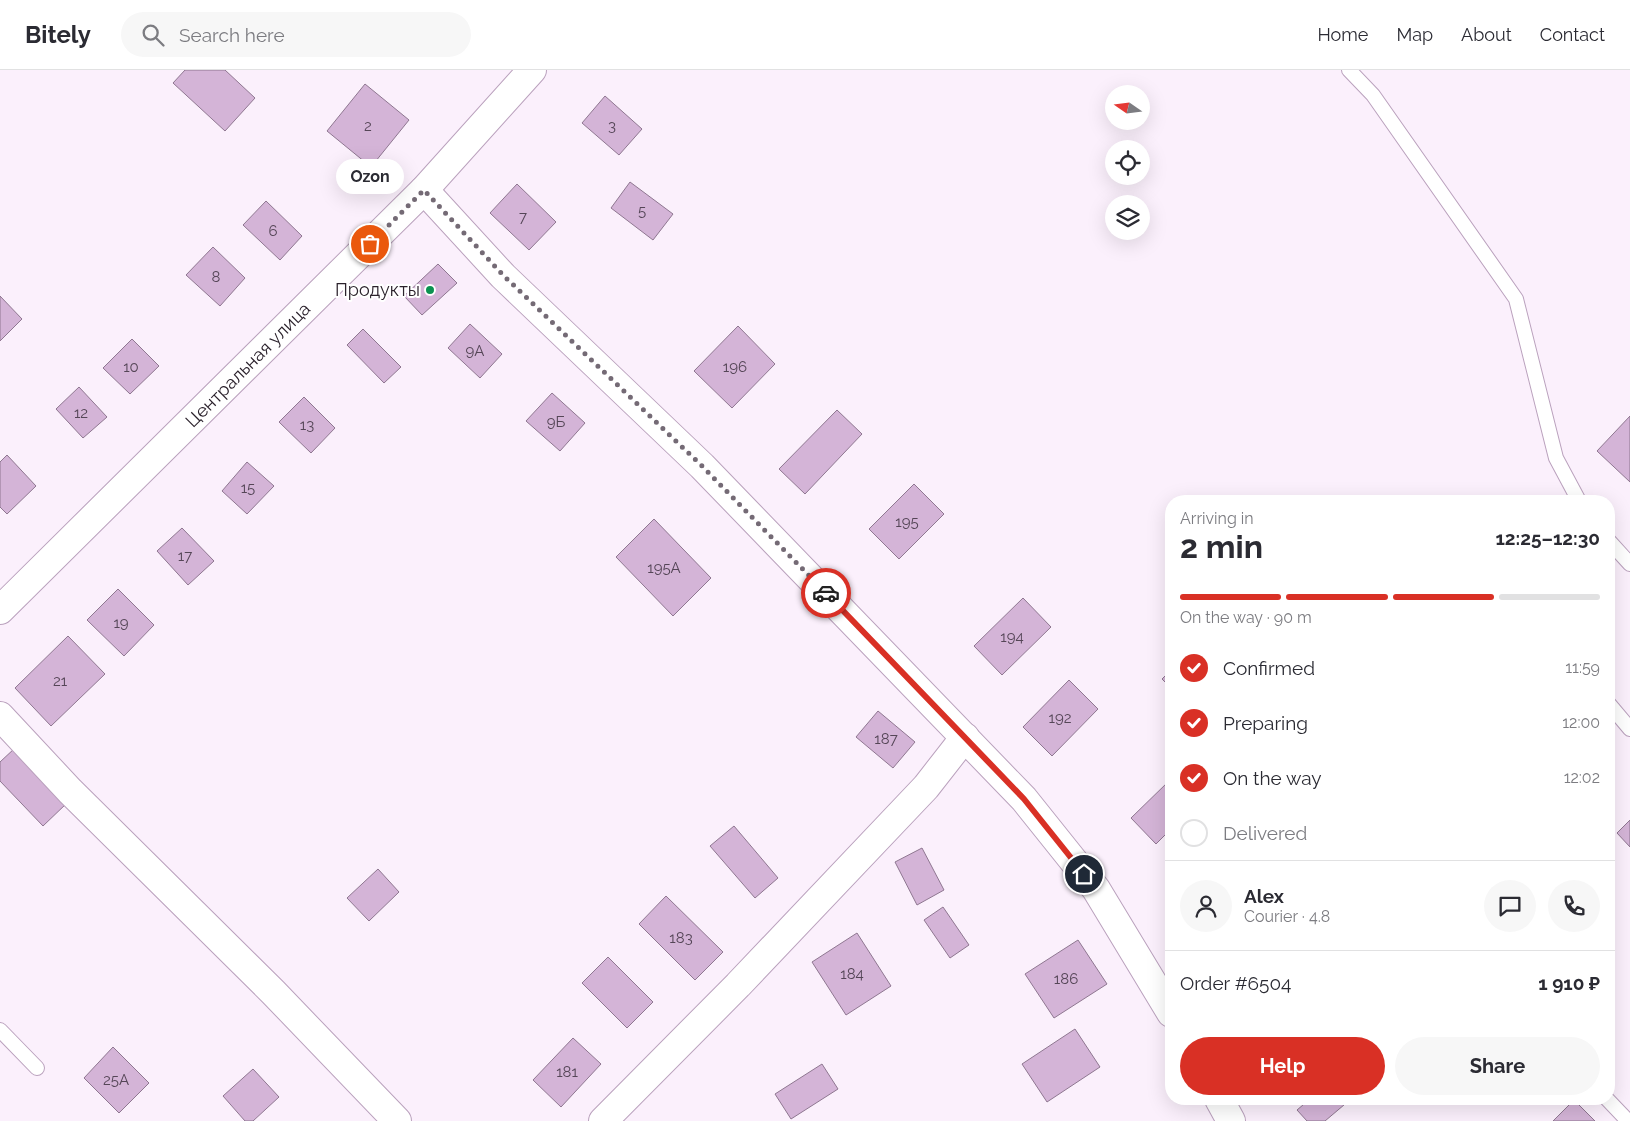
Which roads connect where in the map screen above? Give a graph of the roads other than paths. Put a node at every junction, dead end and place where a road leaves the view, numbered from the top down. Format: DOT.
graph roads {
  1 [pos="532,70"];
  2 [pos="1349,70"];
  3 [pos="424,190"];
  4 [pos="1576,495"];
  5 [pos="1615,548"];
  6 [pos="1630,564"];
  7 [pos="0,610"];
  8 [pos="1615,711"];
  9 [pos="0,716"];
  10 [pos="1630,729"];
  11 [pos="965,737"];
  12 [pos="1165,1003"];
  13 [pos="0,1030"];
  14 [pos="37,1068"];
  15 [pos="1222,1105"];
  16 [pos="1613,1105"];
  17 [pos="397,1121"];
  18 [pos="603,1121"];
  19 [pos="1231,1121"];
  20 [pos="1628,1121"];
  1 -- 3 [label="street, Центральная улица"];
  2 -- 4 [label="lane"];
  3 -- 7 [label="street, Центральная улица"];
  3 -- 11 [label="street"];
  5 -- 6 [label="lane"];
  8 -- 10 [label="lane"];
  9 -- 17 [label="street"];
  11 -- 12 [label="street"];
  11 -- 18 [label="street"];
  13 -- 14 [label="lane"];
  15 -- 19 [label="street"];
  16 -- 20 [label="lane"];
}
